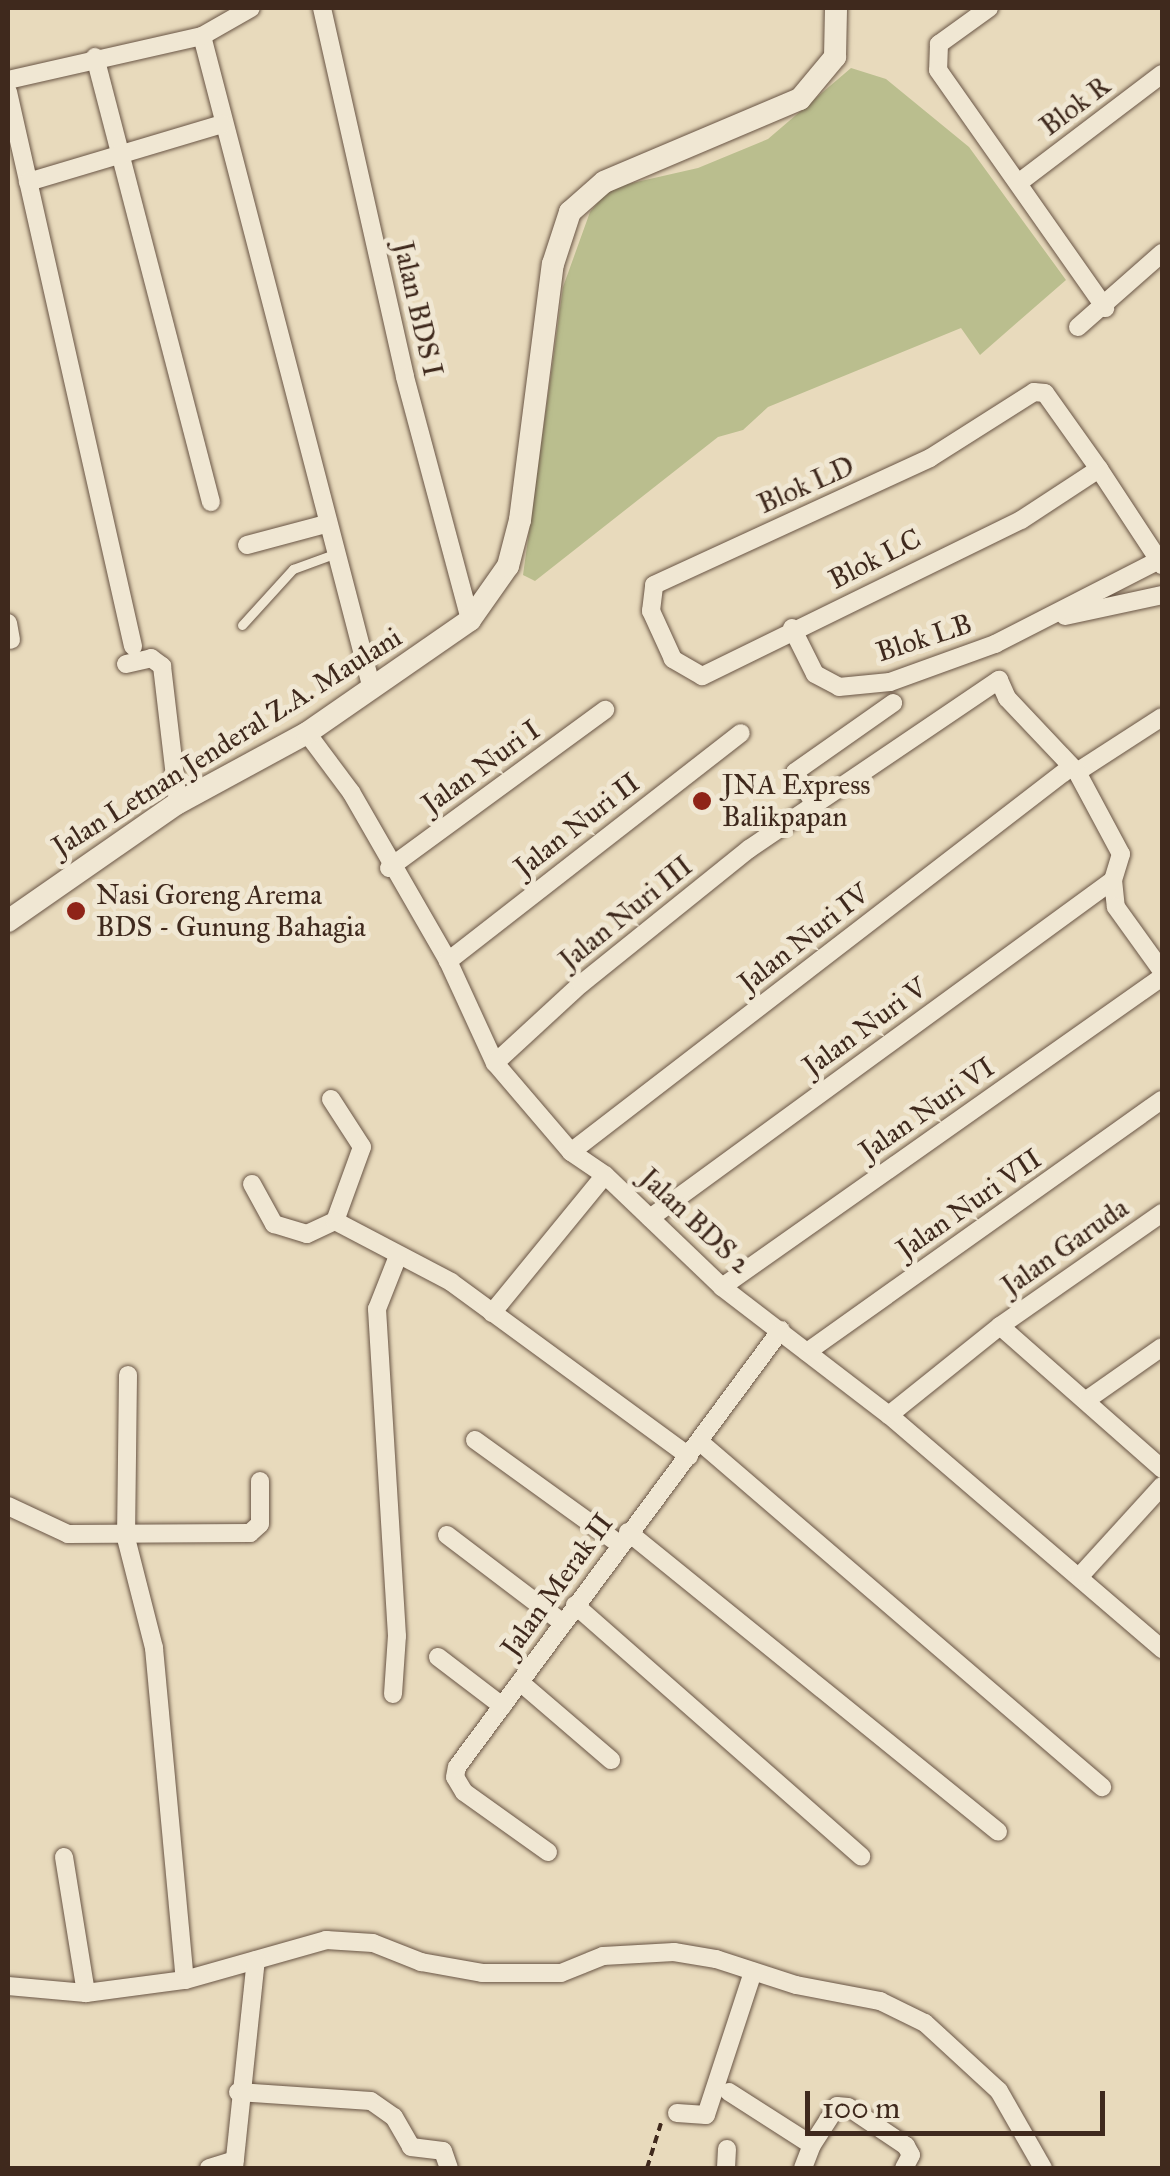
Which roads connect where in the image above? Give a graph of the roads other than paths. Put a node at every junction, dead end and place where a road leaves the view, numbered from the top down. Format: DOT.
graph roads {
  1 [pos="251,8"];
  2 [pos="322,8"];
  3 [pos="836,8"];
  4 [pos="989,8"];
  5 [pos="202,36"];
  6 [pos="96,57"];
  7 [pos="1162,74"];
  8 [pos="8,80"];
  9 [pos="8,92"];
  10 [pos="224,124"];
  11 [pos="122,156"];
  12 [pos="1022,181"];
  13 [pos="28,182"];
  14 [pos="1162,253"];
  15 [pos="1104,308"];
  16 [pos="1078,327"];
  17 [pos="1099,469"];
  18 [pos="211,502"];
  19 [pos="326,524"];
  20 [pos="247,545"];
  21 [pos="334,554"];
  22 [pos="1161,562"];
  23 [pos="1162,595"];
  24 [pos="470,620"];
  25 [pos="1040,621"];
  26 [pos="242,625"];
  27 [pos="792,628"];
  28 [pos="674,659"];
  29 [pos="372,689"];
  30 [pos="893,702"];
  31 [pos="605,710"];
  32 [pos="1162,717"];
  33 [pos="308,733"];
  34 [pos="741,733"];
  35 [pos="1074,770"];
  36 [pos="178,804"];
  37 [pos="814,804"];
  38 [pos="389,868"];
  39 [pos="1113,880"];
  40 [pos="8,921"];
  41 [pos="448,961"];
  42 [pos="1162,974"];
  43 [pos="495,1063"];
  44 [pos="331,1099"];
  45 [pos="1162,1100"];
  46 [pos="571,1152"];
  47 [pos="606,1174"];
  48 [pos="252,1184"];
  49 [pos="1162,1213"];
  50 [pos="650,1218"];
  51 [pos="336,1221"];
  52 [pos="398,1256"];
  53 [pos="722,1287"];
  54 [pos="492,1313"];
  55 [pos="1000,1326"];
  56 [pos="781,1330"];
  57 [pos="1162,1347"];
  58 [pos="808,1352"];
  59 [pos="128,1375"];
  60 [pos="1088,1399"];
  61 [pos="890,1415"];
  62 [pos="475,1440"];
  63 [pos="695,1449"];
  64 [pos="1162,1468"];
  65 [pos="260,1481"];
  66 [pos="1162,1486"];
  67 [pos="8,1506"];
  68 [pos="126,1536"];
  69 [pos="448,1536"];
  70 [pos="623,1538"];
  71 [pos="1080,1576"];
  72 [pos="575,1605"];
  73 [pos="562,1623"];
  74 [pos="1162,1649"];
  75 [pos="438,1657"];
  76 [pos="520,1682"];
  77 [pos="393,1694"];
  78 [pos="502,1706"];
  79 [pos="612,1760"];
  80 [pos="1102,1786"];
  81 [pos="998,1832"];
  82 [pos="548,1852"];
  83 [pos="861,1856"];
  84 [pos="64,1857"];
  85 [pos="256,1960"];
  86 [pos="753,1972"];
  87 [pos="185,1980"];
  88 [pos="8,1986"];
  89 [pos="86,1993"];
  90 [pos="238,2092"];
  91 [pos="728,2092"];
  92 [pos="677,2113"];
  93 [pos="812,2145"];
  94 [pos="727,2149"];
  95 [pos="235,2164"];
  96 [pos="209,2168"];
  97 [pos="448,2168"];
  98 [pos="726,2168"];
  99 [pos="803,2168"];
  100 [pos="904,2168"];
  101 [pos="1043,2168"];
  1 -- 5 [label="street"];
  2 -- 24 [label="street, Jalan BDS I"];
  3 -- 24 [label="street, Jalan Letnan Jenderal Z.A. Maulani"];
  4 -- 12 [label="street"];
  5 -- 6 [label="street"];
  5 -- 10 [label="street"];
  6 -- 8 [label="street"];
  6 -- 11 [label="street"];
  7 -- 12 [label="street, Blok R"];
  9 -- 13 [label="street"];
  10 -- 11 [label="street"];
  10 -- 19 [label="street"];
  11 -- 13 [label="street"];
  11 -- 18 [label="street"];
  12 -- 15 [label="street"];
  13 -- 36 [label="street"];
  14 -- 15 [label="street"];
  15 -- 16 [label="street"];
  17 -- 22 [label="street"];
  17 -- 27 [label="street, Blok LC"];
  17 -- 28 [label="street, Blok LD"];
  19 -- 20 [label="street"];
  19 -- 21 [label="street"];
  21 -- 26 [label="lane"];
  21 -- 29 [label="street"];
  22 -- 25 [label="street, Blok LB"];
  23 -- 25 [label="street, Blok LB"];
  24 -- 29 [label="street, Jalan Letnan Jenderal Z.A. Maulani"];
  25 -- 27 [label="street, Blok LB"];
  27 -- 28 [label="street, Blok LC"];
  29 -- 33 [label="street, Jalan Letnan Jenderal Z.A. Maulani"];
  30 -- 37 [label="street"];
  31 -- 38 [label="street, Jalan Nuri I"];
  32 -- 35 [label="street, Jalan Nuri IV"];
  33 -- 36 [label="street, Jalan Letnan Jenderal Z.A. Maulani"];
  33 -- 38 [label="street, Jalan BDS 2"];
  34 -- 41 [label="street, Jalan Nuri II"];
  35 -- 37 [label="street, Jalan Nuri III"];
  35 -- 39 [label="street"];
  35 -- 46 [label="street, Jalan Nuri IV"];
  36 -- 40 [label="street, Jalan Letnan Jenderal Z.A. Maulani"];
  37 -- 43 [label="street, Jalan Nuri III"];
  38 -- 41 [label="street, Jalan BDS 2"];
  39 -- 42 [label="street"];
  39 -- 50 [label="street, Jalan Nuri V"];
  41 -- 43 [label="street, Jalan BDS 2"];
  42 -- 53 [label="street, Jalan Nuri VI"];
  43 -- 46 [label="street, Jalan BDS 2"];
  44 -- 51 [label="street"];
  45 -- 58 [label="street, Jalan Nuri VII"];
  46 -- 47 [label="street, Jalan BDS 2"];
  47 -- 50 [label="street, Jalan BDS 2"];
  47 -- 54 [label="street"];
  48 -- 51 [label="street"];
  49 -- 55 [label="street, Jalan Garuda"];
  50 -- 53 [label="street, Jalan BDS 2"];
  51 -- 52 [label="street"];
  52 -- 54 [label="street"];
  52 -- 77 [label="street"];
  53 -- 56 [label="street, Jalan BDS 2"];
  54 -- 63 [label="street"];
  55 -- 60 [label="street"];
  55 -- 61 [label="street, Jalan Garuda"];
  56 -- 58 [label="street, Jalan BDS 2"];
  56 -- 63 [label="street, Jalan Merak II"];
  57 -- 60 [label="street"];
  58 -- 61 [label="street, Jalan BDS 2"];
  59 -- 68 [label="street"];
  60 -- 64 [label="street"];
  61 -- 71 [label="street, Jalan BDS 2"];
  62 -- 70 [label="street"];
  63 -- 70 [label="street, Jalan Merak II"];
  63 -- 80 [label="street"];
  65 -- 68 [label="street"];
  66 -- 71 [label="street"];
  67 -- 68 [label="street"];
  68 -- 87 [label="street"];
  69 -- 73 [label="street"];
  70 -- 72 [label="street, Jalan Merak II"];
  70 -- 81 [label="street"];
  71 -- 74 [label="street, Jalan BDS 2"];
  72 -- 73 [label="street, Jalan Merak II"];
  72 -- 83 [label="street"];
  73 -- 76 [label="street, Jalan Merak II"];
  75 -- 78 [label="street"];
  76 -- 78 [label="street, Jalan Merak II"];
  76 -- 79 [label="street"];
  78 -- 82 [label="street, Jalan Merak II"];
  84 -- 89 [label="street"];
  85 -- 86 [label="street"];
  85 -- 87 [label="street"];
  85 -- 90 [label="street"];
  86 -- 92 [label="street"];
  86 -- 101 [label="street"];
  87 -- 89 [label="street"];
  88 -- 89 [label="street"];
  90 -- 95 [label="street"];
  90 -- 97 [label="street"];
  91 -- 93 [label="street"];
  93 -- 99 [label="street"];
  93 -- 100 [label="street"];
  94 -- 98 [label="street"];
  95 -- 96 [label="street"];
}
